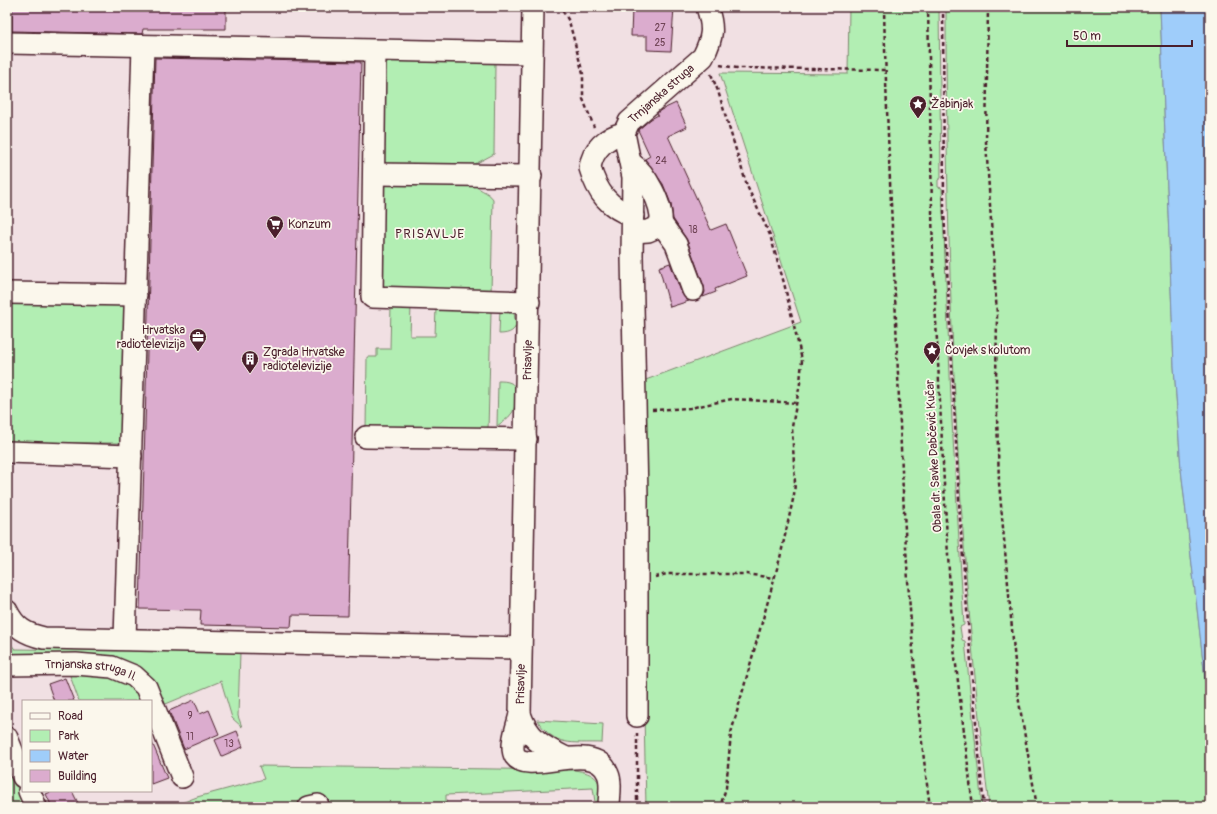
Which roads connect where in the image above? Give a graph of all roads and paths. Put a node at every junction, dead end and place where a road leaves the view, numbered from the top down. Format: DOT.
graph roads {
  1 [pos="533,7"];
  2 [pos="557,7"];
  3 [pos="707,7"];
  4 [pos="884,7"];
  5 [pos="928,7"];
  6 [pos="943,7"];
  7 [pos="988,7"];
  8 [pos="7,43"];
  9 [pos="143,46"];
  10 [pos="375,50"];
  11 [pos="532,54"];
  12 [pos="703,57"];
  13 [pos="885,70"];
  14 [pos="624,133"];
  15 [pos="602,144"];
  16 [pos="631,163"];
  17 [pos="374,174"];
  18 [pos="531,176"];
  19 [pos="661,223"];
  20 [pos="633,224"];
  21 [pos="693,290"];
  22 [pos="7,293"];
  23 [pos="136,295"];
  24 [pos="529,302"];
  25 [pos="797,403"];
  26 [pos="635,411"];
  27 [pos="366,437"];
  28 [pos="526,439"];
  29 [pos="7,452"];
  30 [pos="131,456"];
  31 [pos="774,578"];
  32 [pos="637,581"];
  33 [pos="7,611"];
  34 [pos="125,639"];
  35 [pos="521,648"];
  36 [pos="7,665"];
  37 [pos="151,700"];
  38 [pos="152,702"];
  39 [pos="637,716"];
  40 [pos="7,738"];
  41 [pos="638,739"];
  42 [pos="22,775"];
  43 [pos="182,776"];
  44 [pos="29,792"];
  45 [pos="36,807"];
  46 [pos="610,807"];
  47 [pos="636,807"];
  48 [pos="720,807"];
  49 [pos="930,807"];
  50 [pos="974,807"];
  51 [pos="984,807"];
  52 [pos="1037,807"];
  1 -- 11 [label="street, Prisavlje"];
  2 -- 15 [label="path"];
  3 -- 12 [label="street, Trnjanska struga"];
  4 -- 13 [label="path"];
  5 -- 50 [label="path, Obala dr. Savke Dabčević Kučar"];
  6 -- 51 [label="path, Obala dr. Savke Dabčević Kučar"];
  7 -- 52 [label="path"];
  8 -- 9 [label="street"];
  9 -- 10 [label="street"];
  9 -- 23 [label="street"];
  10 -- 11 [label="street"];
  10 -- 17 [label="street"];
  11 -- 18 [label="street, Prisavlje"];
  12 -- 13 [label="path"];
  12 -- 14 [label="street, Trnjanska struga"];
  12 -- 25 [label="path"];
  13 -- 49 [label="path"];
  14 -- 15 [label="street"];
  14 -- 16 [label="street, Trnjanska struga"];
  15 -- 20 [label="street"];
  16 -- 19 [label="street"];
  16 -- 20 [label="street, Trnjanska struga"];
  17 -- 18 [label="street"];
  17 -- 24 [label="street"];
  18 -- 24 [label="street, Prisavlje"];
  19 -- 20 [label="street"];
  19 -- 21 [label="street"];
  20 -- 26 [label="street, Trnjanska struga"];
  22 -- 23 [label="street"];
  23 -- 30 [label="street"];
  24 -- 28 [label="street, Prisavlje"];
  25 -- 26 [label="path"];
  25 -- 31 [label="path"];
  26 -- 32 [label="street, Trnjanska struga"];
  27 -- 28 [label="street"];
  28 -- 35 [label="street, Prisavlje"];
  29 -- 30 [label="street"];
  30 -- 34 [label="street"];
  31 -- 32 [label="path"];
  31 -- 48 [label="path"];
  32 -- 39 [label="street, Trnjanska struga"];
  33 -- 34 [label="street"];
  34 -- 35 [label="street"];
  35 -- 46 [label="street, Prisavlje"];
  36 -- 37 [label="street, Trnjanska struga II."];
  38 -- 43 [label="street, Trnjanska struga II."];
  40 -- 42 [label="street"];
  41 -- 47 [label="path"];
  44 -- 45 [label="street"];
}
